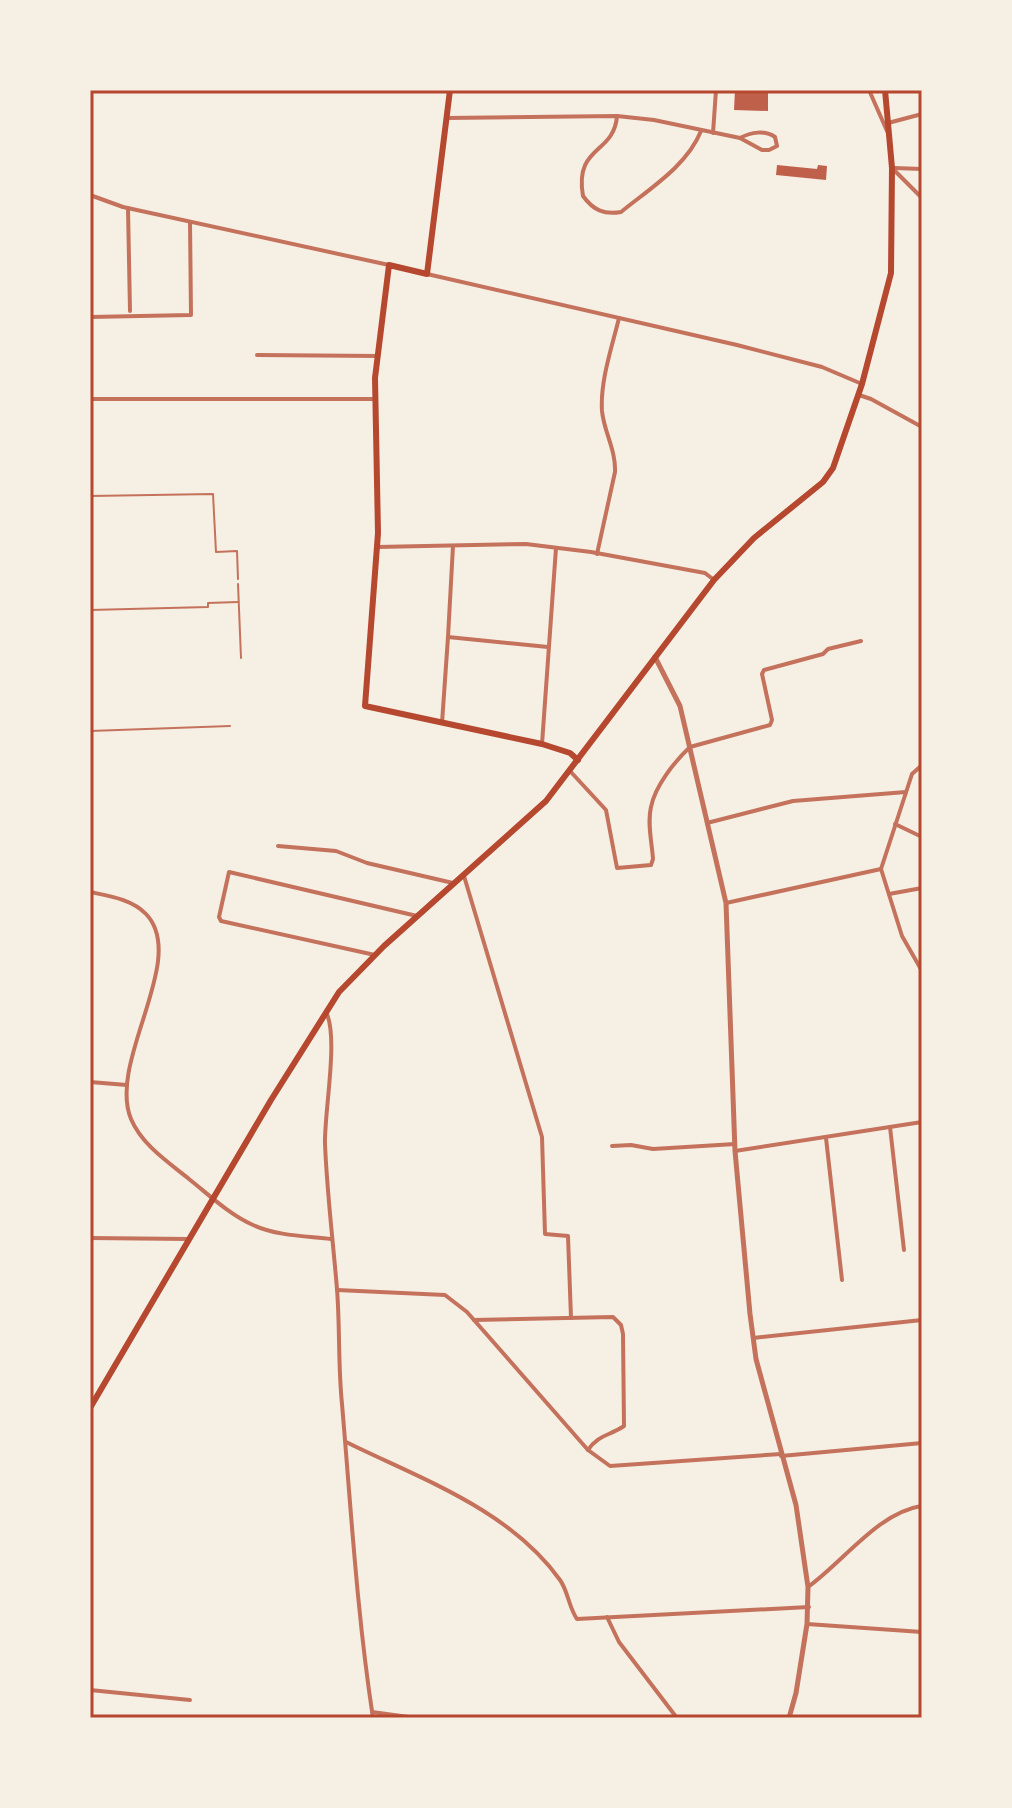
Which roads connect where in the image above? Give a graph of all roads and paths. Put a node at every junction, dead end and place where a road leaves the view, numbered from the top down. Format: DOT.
graph roads {
  1 [pos="450,90"];
  2 [pos="716,90"];
  3 [pos="869,90"];
  4 [pos="885,90"];
  5 [pos="922,114"];
  6 [pos="617,116"];
  7 [pos="447,118"];
  8 [pos="888,123"];
  9 [pos="701,130"];
  10 [pos="713,133"];
  11 [pos="888,133"];
  12 [pos="740,138"];
  13 [pos="892,168"];
  14 [pos="922,169"];
  15 [pos="90,195"];
  16 [pos="922,198"];
  17 [pos="128,208"];
  18 [pos="190,222"];
  19 [pos="389,265"];
  20 [pos="427,274"];
  21 [pos="130,311"];
  22 [pos="90,317"];
  23 [pos="619,318"];
  24 [pos="257,355"];
  25 [pos="378,356"];
  26 [pos="862,384"];
  27 [pos="859,395"];
  28 [pos="90,399"];
  29 [pos="375,399"];
  30 [pos="922,427"];
  31 [pos="90,496"];
  32 [pos="453,546"];
  33 [pos="377,547"];
  34 [pos="556,548"];
  35 [pos="597,554"];
  36 [pos="714,580"];
  37 [pos="238,602"];
  38 [pos="90,610"];
  39 [pos="448,637"];
  40 [pos="861,641"];
  41 [pos="548,647"];
  42 [pos="655,656"];
  43 [pos="241,658"];
  44 [pos="442,723"];
  45 [pos="230,726"];
  46 [pos="90,731"];
  47 [pos="542,744"];
  48 [pos="690,747"];
  49 [pos="578,760"];
  50 [pos="922,765"];
  51 [pos="570,771"];
  52 [pos="906,792"];
  53 [pos="707,823"];
  54 [pos="894,824"];
  55 [pos="922,837"];
  56 [pos="278,846"];
  57 [pos="881,869"];
  58 [pos="463,874"];
  59 [pos="453,883"];
  60 [pos="922,888"];
  61 [pos="90,892"];
  62 [pos="889,894"];
  63 [pos="726,903"];
  64 [pos="418,916"];
  65 [pos="375,955"];
  66 [pos="922,971"];
  67 [pos="326,1012"];
  68 [pos="90,1082"];
  69 [pos="127,1085"];
  70 [pos="922,1122"];
  71 [pos="890,1127"];
  72 [pos="826,1138"];
  73 [pos="735,1144"];
  74 [pos="612,1146"];
  75 [pos="735,1151"];
  76 [pos="213,1199"];
  77 [pos="90,1238"];
  78 [pos="190,1239"];
  79 [pos="331,1239"];
  80 [pos="904,1250"];
  81 [pos="842,1280"];
  82 [pos="337,1290"];
  83 [pos="571,1318"];
  84 [pos="474,1320"];
  85 [pos="922,1320"];
  86 [pos="753,1338"];
  87 [pos="90,1408"];
  88 [pos="346,1442"];
  89 [pos="922,1443"];
  90 [pos="588,1450"];
  91 [pos="781,1455"];
  92 [pos="921,1506"];
  93 [pos="808,1587"];
  94 [pos="809,1607"];
  95 [pos="607,1617"];
  96 [pos="807,1624"];
  97 [pos="922,1632"];
  98 [pos="90,1690"];
  99 [pos="190,1700"];
  100 [pos="372,1715"];
  101 [pos="416,1718"];
  102 [pos="677,1718"];
  103 [pos="789,1718"];
  1 -- 7 [label="main road"];
  2 -- 10 [label="street"];
  3 -- 11 [label="street"];
  4 -- 8 [label="main road"];
  5 -- 8 [label="street"];
  6 -- 7 [label="street"];
  6 -- 9 [label="street"];
  6 -- 9 [label="street"];
  7 -- 20 [label="main road"];
  8 -- 11 [label="main road"];
  9 -- 10 [label="street"];
  10 -- 12 [label="street"];
  11 -- 13 [label="main road"];
  12 -- 12 [label="street"];
  13 -- 14 [label="street"];
  13 -- 16 [label="street"];
  13 -- 26 [label="main road"];
  15 -- 17 [label="street"];
  17 -- 18 [label="street"];
  17 -- 21 [label="street"];
  18 -- 19 [label="street"];
  18 -- 22 [label="street"];
  19 -- 20 [label="main road"];
  19 -- 25 [label="main road"];
  20 -- 23 [label="street"];
  23 -- 26 [label="street"];
  23 -- 35 [label="street"];
  24 -- 25 [label="street"];
  25 -- 29 [label="main road"];
  26 -- 27 [label="main road"];
  27 -- 30 [label="street"];
  27 -- 36 [label="main road"];
  28 -- 29 [label="street"];
  29 -- 33 [label="main road"];
  31 -- 37 [label="lane"];
  32 -- 33 [label="street"];
  32 -- 34 [label="street"];
  32 -- 39 [label="street"];
  33 -- 44 [label="main road"];
  34 -- 35 [label="street"];
  34 -- 41 [label="street"];
  35 -- 36 [label="street"];
  36 -- 42 [label="main road"];
  37 -- 38 [label="lane"];
  37 -- 43 [label="lane"];
  39 -- 41 [label="street"];
  39 -- 44 [label="street"];
  40 -- 48 [label="street"];
  41 -- 47 [label="street"];
  42 -- 48 [label="street"];
  42 -- 49 [label="main road"];
  44 -- 47 [label="main road"];
  45 -- 46 [label="lane"];
  47 -- 49 [label="main road"];
  48 -- 51 [label="street"];
  48 -- 53 [label="street"];
  49 -- 51 [label="main road"];
  50 -- 52 [label="street"];
  51 -- 58 [label="main road"];
  52 -- 53 [label="street"];
  52 -- 54 [label="street"];
  53 -- 63 [label="street"];
  54 -- 55 [label="street"];
  54 -- 57 [label="street"];
  56 -- 59 [label="street"];
  57 -- 62 [label="street"];
  57 -- 63 [label="street"];
  58 -- 59 [label="main road"];
  58 -- 83 [label="street"];
  59 -- 64 [label="main road"];
  60 -- 62 [label="street"];
  61 -- 69 [label="street"];
  62 -- 66 [label="street"];
  63 -- 73 [label="street"];
  64 -- 65 [label="main road"];
  64 -- 65 [label="street"];
  65 -- 67 [label="main road"];
  67 -- 76 [label="main road"];
  67 -- 79 [label="street"];
  68 -- 69 [label="street"];
  69 -- 76 [label="street"];
  70 -- 71 [label="street"];
  71 -- 72 [label="street"];
  71 -- 80 [label="street"];
  72 -- 75 [label="street"];
  72 -- 81 [label="street"];
  73 -- 74 [label="street"];
  73 -- 75 [label="street"];
  75 -- 86 [label="street"];
  76 -- 78 [label="main road"];
  76 -- 79 [label="street"];
  77 -- 78 [label="street"];
  78 -- 87 [label="main road"];
  79 -- 82 [label="street"];
  82 -- 84 [label="street"];
  82 -- 88 [label="street"];
  83 -- 84 [label="street"];
  83 -- 90 [label="street"];
  84 -- 90 [label="street"];
  85 -- 86 [label="street"];
  86 -- 91 [label="street"];
  88 -- 95 [label="street"];
  88 -- 100 [label="street"];
  89 -- 91 [label="street"];
  90 -- 91 [label="street"];
  91 -- 93 [label="street"];
  92 -- 93 [label="street"];
  93 -- 94 [label="street"];
  94 -- 95 [label="street"];
  94 -- 96 [label="street"];
  95 -- 102 [label="street"];
  96 -- 97 [label="street"];
  96 -- 103 [label="street"];
  98 -- 99 [label="street"];
  100 -- 101 [label="street"];
}
